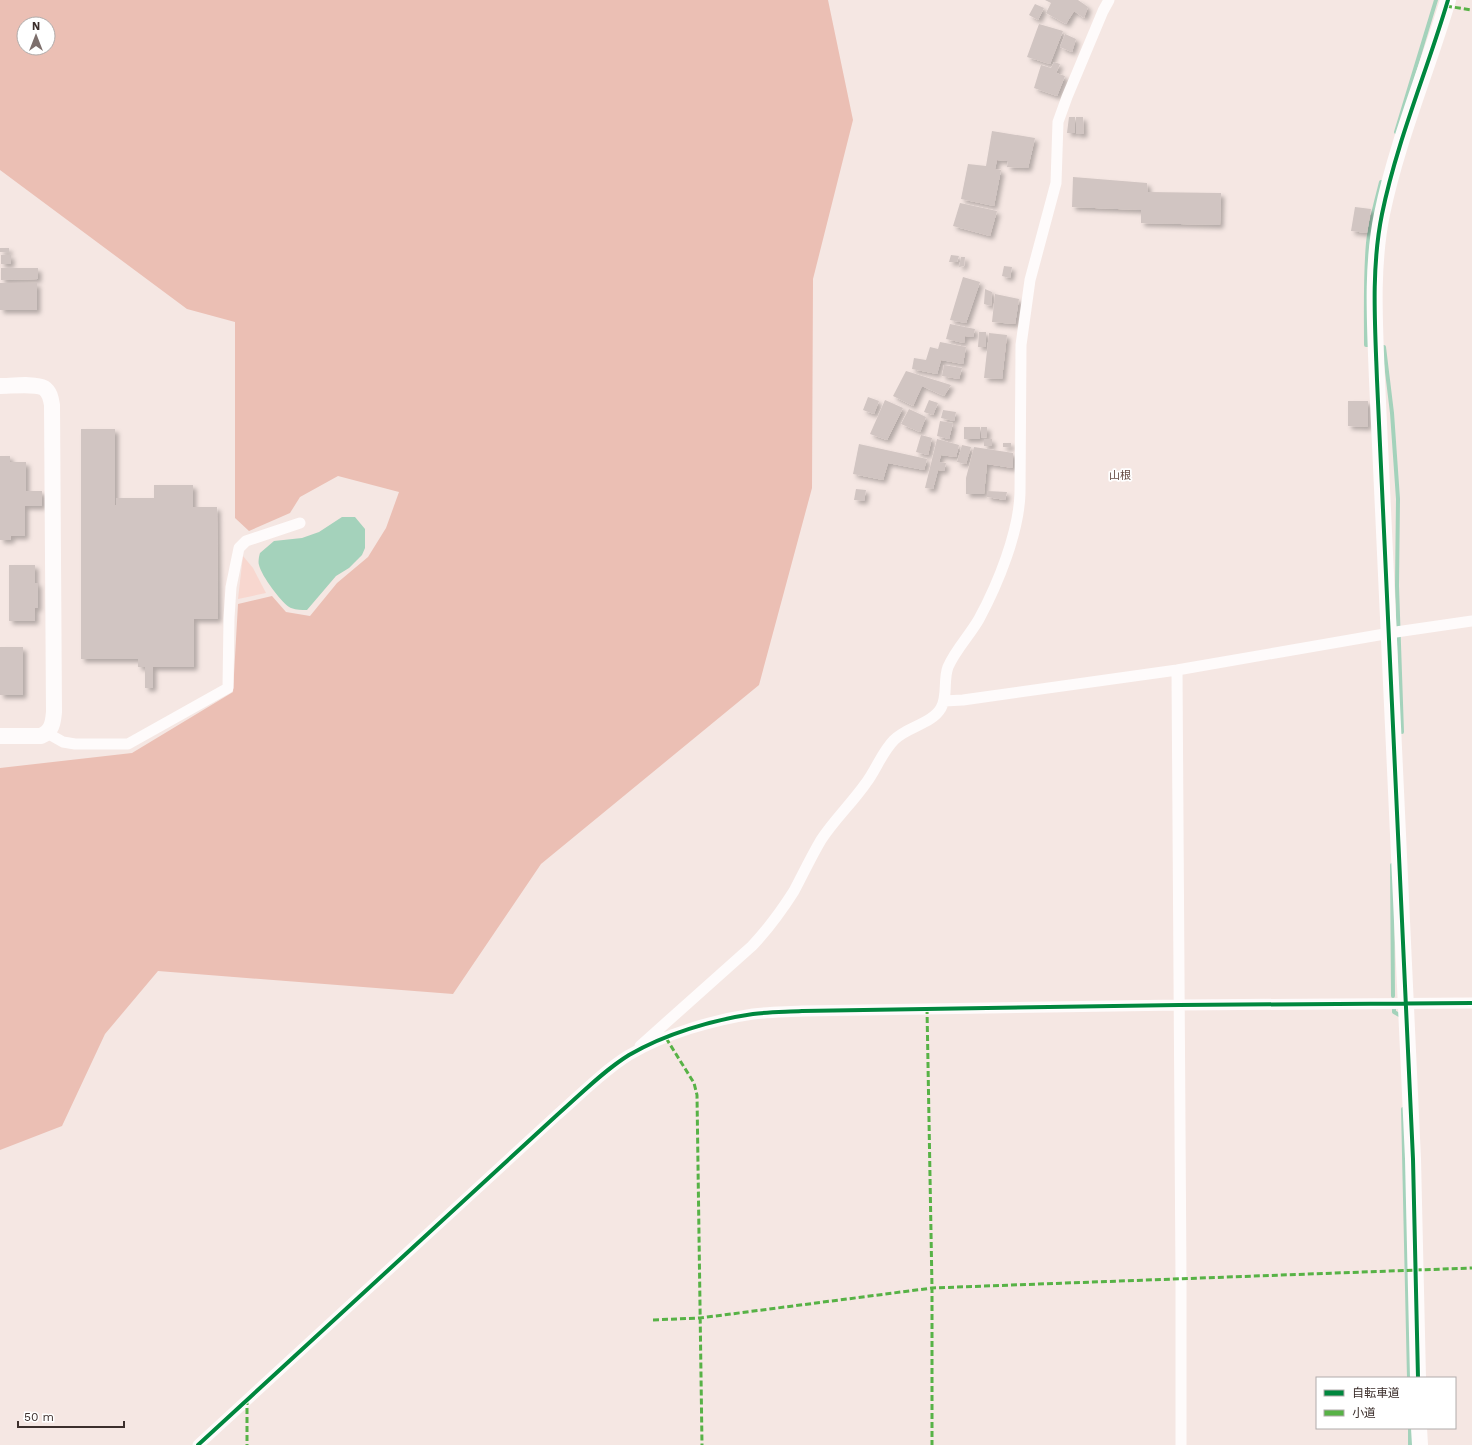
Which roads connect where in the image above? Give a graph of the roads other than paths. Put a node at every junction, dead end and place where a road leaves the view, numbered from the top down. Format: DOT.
graph roads {
  1 [pos="1109,0"];
  2 [pos="1448,0"];
  3 [pos="0,386"];
  4 [pos="300,523"];
  5 [pos="1472,621"];
  6 [pos="1396,632"];
  7 [pos="1177,670"];
  8 [pos="944,701"];
  9 [pos="47,733"];
  10 [pos="0,736"];
  11 [pos="1472,1003"];
  12 [pos="1406,1004"];
  13 [pos="1179,1005"];
  14 [pos="629,1055"];
  15 [pos="1418,1377"];
  16 [pos="1420,1429"];
  17 [pos="198,1445"];
  18 [pos="1181,1445"];
  19 [pos="1420,1445"];
  1 -- 8 [label="street"];
  2 -- 6 [label="street"];
  3 -- 9 [label="street"];
  4 -- 9 [label="street"];
  5 -- 6 [label="street"];
  6 -- 7 [label="street"];
  6 -- 12 [label="street"];
  7 -- 8 [label="street"];
  7 -- 13 [label="street"];
  8 -- 14 [label="street"];
  9 -- 10 [label="street"];
  11 -- 12 [label="street"];
  12 -- 13 [label="street"];
  12 -- 15 [label="street"];
  13 -- 14 [label="street"];
  13 -- 18 [label="street"];
  14 -- 17 [label="street"];
  16 -- 19 [label="street"];
}
